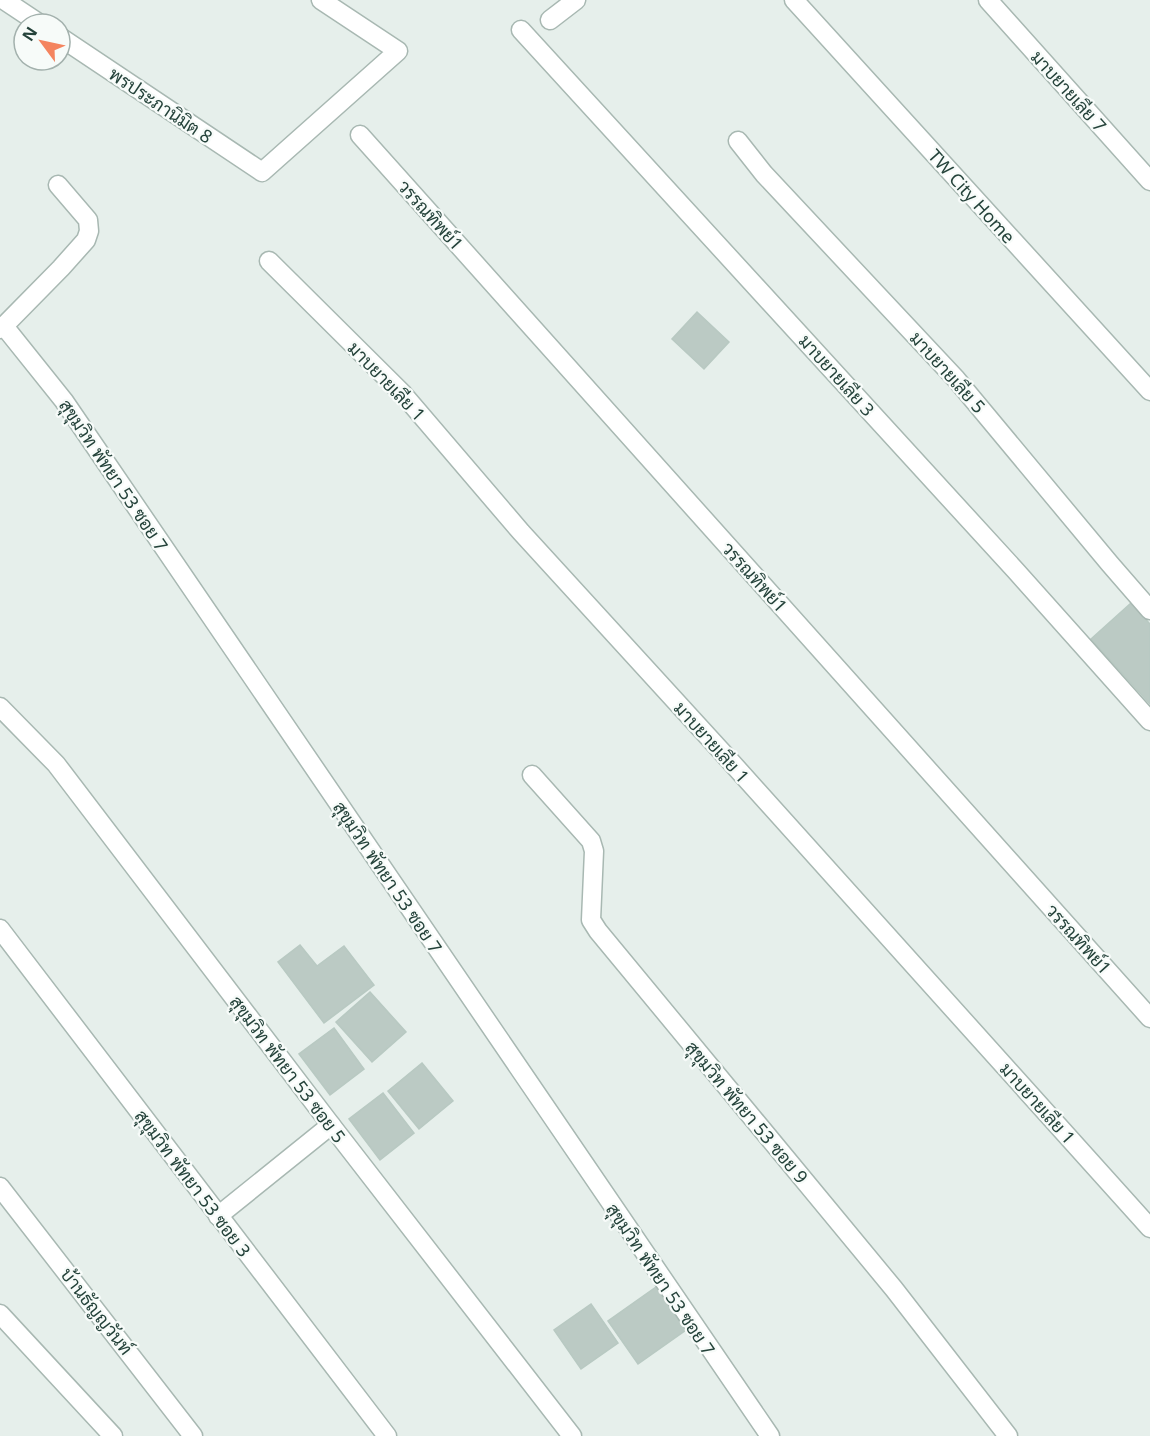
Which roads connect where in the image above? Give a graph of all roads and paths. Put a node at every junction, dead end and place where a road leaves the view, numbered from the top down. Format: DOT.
graph roads {
  1 [pos="4,0"];
  2 [pos="321,0"];
  3 [pos="576,0"];
  4 [pos="794,0"];
  5 [pos="988,0"];
  6 [pos="22,12"];
  7 [pos="550,20"];
  8 [pos="521,30"];
  9 [pos="72,45"];
  10 [pos="360,135"];
  11 [pos="738,141"];
  12 [pos="1150,182"];
  13 [pos="58,185"];
  14 [pos="269,261"];
  15 [pos="2,328"];
  16 [pos="1150,391"];
  17 [pos="1150,610"];
  18 [pos="0,707"];
  19 [pos="1150,721"];
  20 [pos="532,774"];
  21 [pos="0,929"];
  22 [pos="1150,1018"];
  23 [pos="331,1125"];
  24 [pos="0,1187"];
  25 [pos="218,1216"];
  26 [pos="1150,1228"];
  27 [pos="0,1314"];
  28 [pos="113,1436"];
  29 [pos="193,1436"];
  30 [pos="387,1436"];
  31 [pos="572,1436"];
  32 [pos="770,1436"];
  33 [pos="1008,1436"];
  1 -- 6 [label="street"];
  2 -- 9 [label="street, พรประภานิมิต 8"];
  3 -- 7 [label="street"];
  4 -- 16 [label="street, TW City Home"];
  5 -- 12 [label="street, มาบยายเลีย 7"];
  8 -- 19 [label="street, มาบยายเลีย 3"];
  10 -- 22 [label="street, วรรณทิพย์1"];
  11 -- 17 [label="street, มาบยายเลีย 5"];
  13 -- 15 [label="street"];
  14 -- 26 [label="street, มาบยายเลีย 1"];
  15 -- 32 [label="street, สุขุมวิท พัทยา 53 ซอย 7"];
  18 -- 23 [label="street, สุขุมวิท พัทยา 53 ซอย 5"];
  20 -- 33 [label="street, สุขุมวิท พัทยา 53 ซอย 9"];
  21 -- 25 [label="street, สุขุมวิท พัทยา 53 ซอย 3"];
  23 -- 25 [label="street"];
  23 -- 31 [label="street, สุขุมวิท พัทยา 53 ซอย 5"];
  24 -- 29 [label="street, บ้านธัญญวันท์"];
  25 -- 30 [label="street, สุขุมวิท พัทยา 53 ซอย 3"];
  27 -- 28 [label="street"];
}
